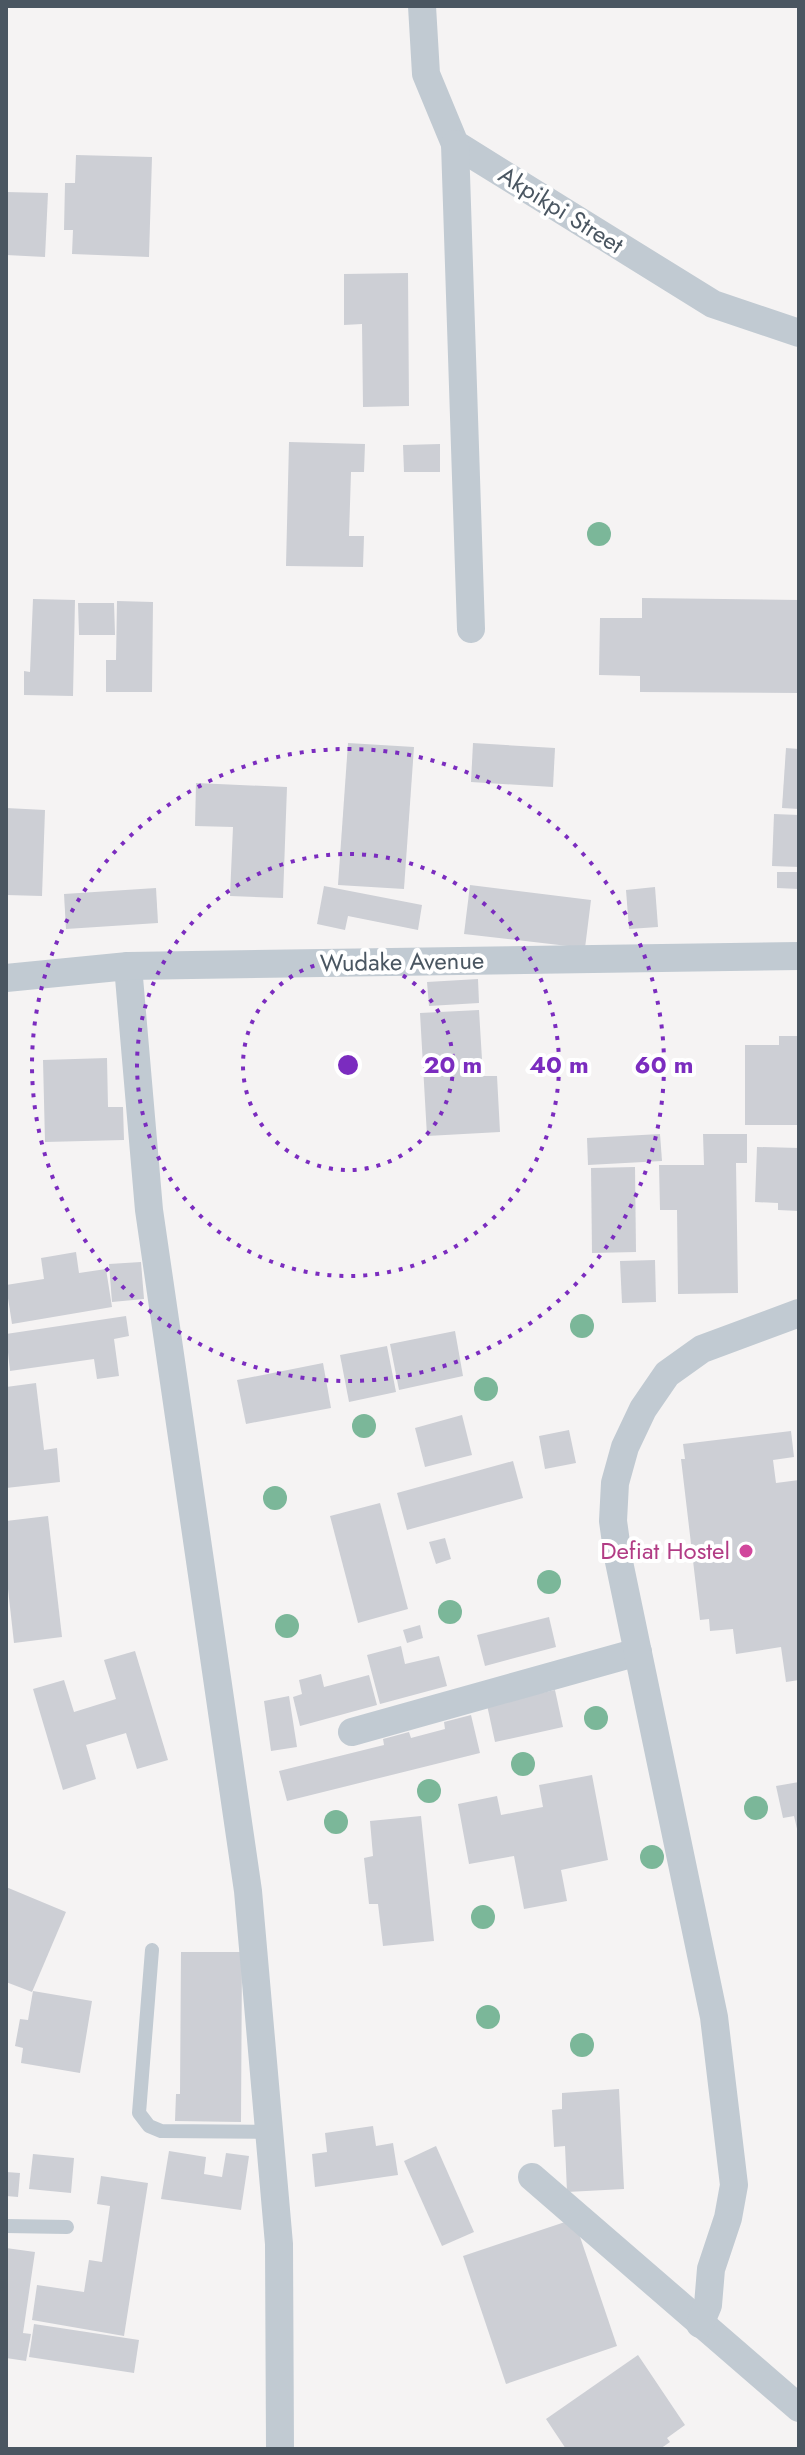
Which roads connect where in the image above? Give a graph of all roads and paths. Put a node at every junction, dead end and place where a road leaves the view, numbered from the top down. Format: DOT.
graph roads {
  1 [pos="422,6"];
  2 [pos="455,144"];
  3 [pos="799,333"];
  4 [pos="471,629"];
  5 [pos="799,956"];
  6 [pos="128,966"];
  7 [pos="6,978"];
  8 [pos="799,1313"];
  9 [pos="638,1652"];
  10 [pos="352,1732"];
  11 [pos="152,1950"];
  12 [pos="270,2132"];
  13 [pos="532,2177"];
  14 [pos="6,2226"];
  15 [pos="67,2227"];
  16 [pos="700,2324"];
  17 [pos="799,2408"];
  18 [pos="280,2449"];
  1 -- 2 [label="street"];
  2 -- 3 [label="street, Akpikpi Street"];
  2 -- 4 [label="street"];
  5 -- 6 [label="street, Wudake Avenue"];
  6 -- 7 [label="street, Wudake Avenue"];
  6 -- 12 [label="street"];
  8 -- 9 [label="street"];
  9 -- 10 [label="street"];
  9 -- 16 [label="street"];
  11 -- 12 [label="lane"];
  12 -- 18 [label="street"];
  13 -- 16 [label="street"];
  14 -- 15 [label="lane"];
  16 -- 17 [label="street"];
}
